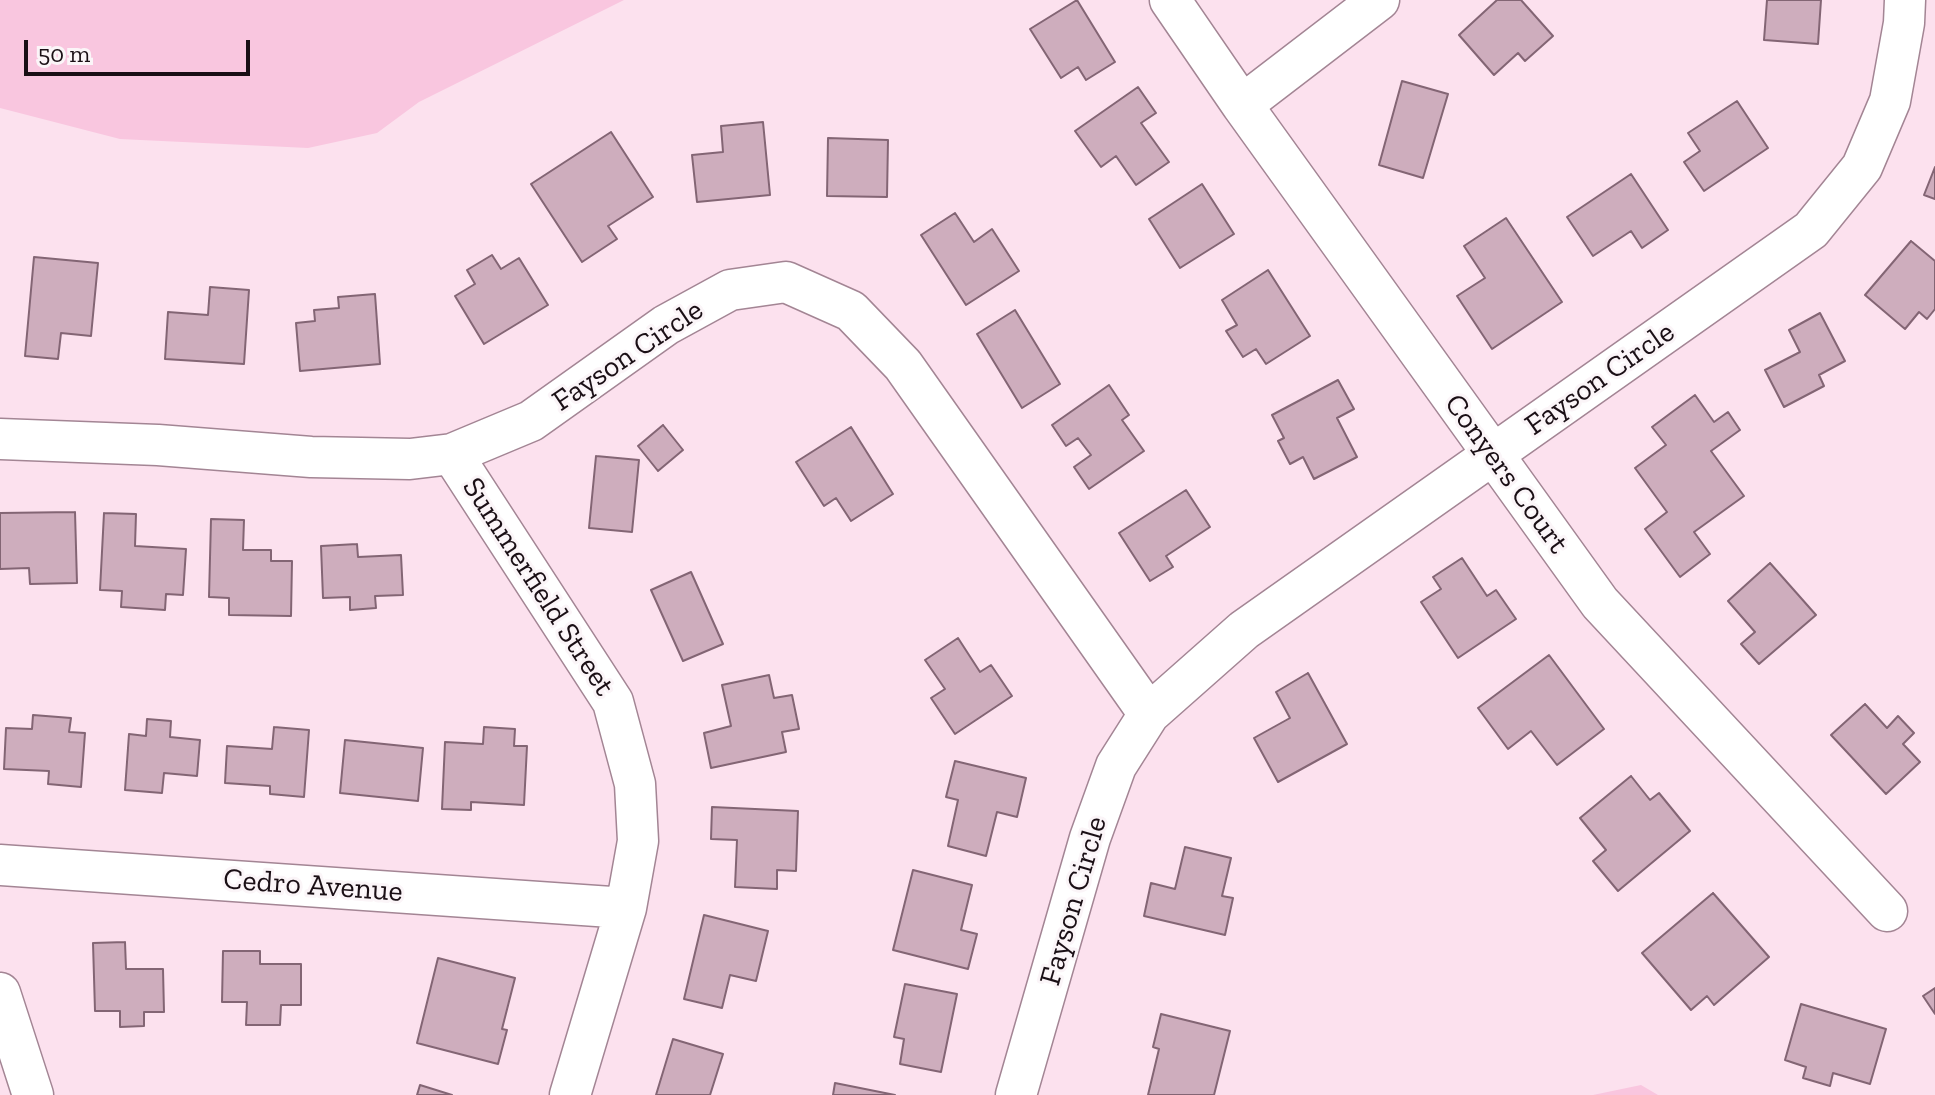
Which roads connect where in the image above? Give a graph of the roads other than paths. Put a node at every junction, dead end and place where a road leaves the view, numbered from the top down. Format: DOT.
graph roads {
  1 [pos="1170,0"];
  2 [pos="1379,0"];
  3 [pos="1905,0"];
  4 [pos="1242,105"];
  5 [pos="0,439"];
  6 [pos="452,454"];
  7 [pos="1492,455"];
  8 [pos="1149,714"];
  9 [pos="0,865"];
  10 [pos="626,908"];
  11 [pos="1887,911"];
  12 [pos="0,993"];
  13 [pos="33,1095"];
  14 [pos="570,1095"];
  15 [pos="1016,1095"];
  1 -- 4 [label="street, Conyers Court"];
  2 -- 4 [label="street"];
  3 -- 7 [label="street, Fayson Circle"];
  4 -- 7 [label="street, Conyers Court"];
  5 -- 6 [label="street, Fayson Circle"];
  6 -- 8 [label="street, Fayson Circle"];
  6 -- 10 [label="street, Summerfield Street"];
  7 -- 8 [label="street, Fayson Circle"];
  7 -- 11 [label="street, Conyers Court"];
  8 -- 15 [label="street, Fayson Circle"];
  9 -- 10 [label="street, Cedro Avenue"];
  10 -- 14 [label="street, Summerfield Street"];
  12 -- 13 [label="street"];
}
